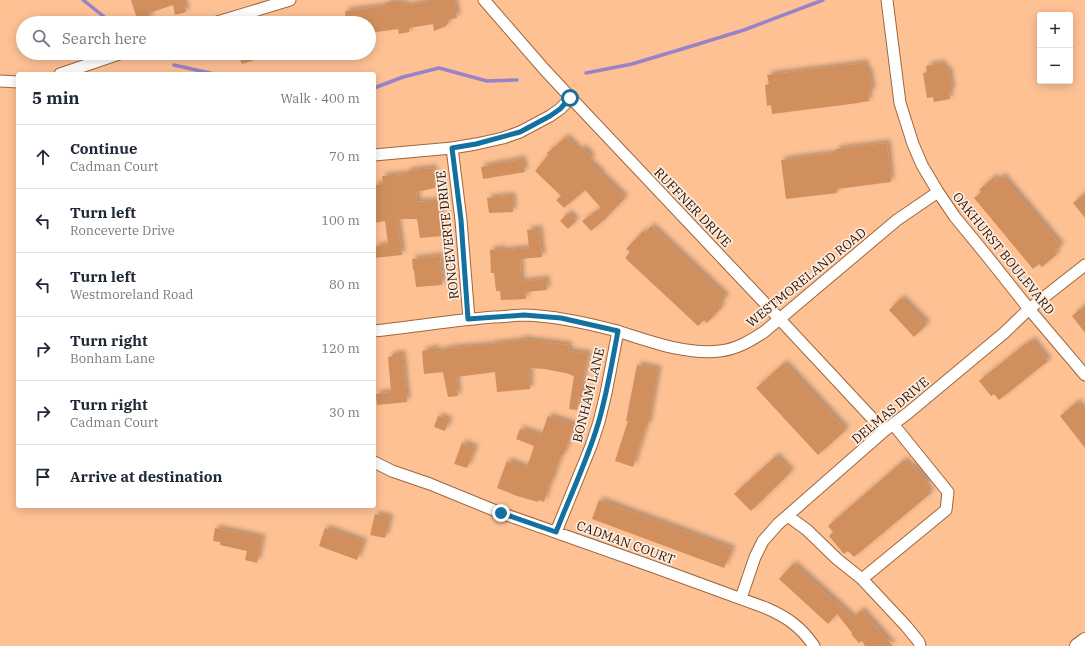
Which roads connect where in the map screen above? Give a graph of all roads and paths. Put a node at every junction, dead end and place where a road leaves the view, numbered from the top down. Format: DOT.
graph roads {
  1 [pos="290,0"];
  2 [pos="484,0"];
  3 [pos="887,0"];
  4 [pos="237,16"];
  5 [pos="101,60"];
  6 [pos="66,72"];
  7 [pos="0,81"];
  8 [pos="16,82"];
  9 [pos="570,98"];
  10 [pos="452,148"];
  11 [pos="376,155"];
  12 [pos="938,192"];
  13 [pos="1085,265"];
  14 [pos="1029,309"];
  15 [pos="468,319"];
  16 [pos="779,319"];
  17 [pos="376,331"];
  18 [pos="618,331"];
  19 [pos="1085,375"];
  20 [pos="893,424"];
  21 [pos="884,431"];
  22 [pos="376,463"];
  23 [pos="788,516"];
  24 [pos="556,532"];
  25 [pos="862,579"];
  26 [pos="741,598"];
  27 [pos="1085,640"];
  28 [pos="814,646"];
  29 [pos="920,646"];
  30 [pos="1077,646"];
  1 -- 4 [label="street"];
  2 -- 9 [label="street, RUFFNER DRIVE"];
  3 -- 12 [label="street, OAKHURST BOULEVARD"];
  5 -- 6 [label="street"];
  7 -- 8 [label="street"];
  9 -- 10 [label="street"];
  9 -- 16 [label="street, RUFFNER DRIVE"];
  10 -- 11 [label="street"];
  10 -- 15 [label="street, RONCEVERTE DRIVE"];
  12 -- 14 [label="street, OAKHURST BOULEVARD"];
  12 -- 16 [label="street, WESTMORELAND ROAD"];
  13 -- 14 [label="street, DELMAS DRIVE"];
  14 -- 19 [label="street, OAKHURST BOULEVARD"];
  14 -- 20 [label="street, DELMAS DRIVE"];
  15 -- 17 [label="street, WESTMORELAND ROAD"];
  15 -- 18 [label="street, WESTMORELAND ROAD"];
  16 -- 18 [label="street, WESTMORELAND ROAD"];
  16 -- 21 [label="street, RUFFNER DRIVE"];
  18 -- 24 [label="street, BONHAM LANE"];
  20 -- 21 [label="street, DELMAS DRIVE"];
  20 -- 25 [label="street"];
  21 -- 23 [label="street, DELMAS DRIVE"];
  22 -- 24 [label="street, CADMAN COURT"];
  23 -- 25 [label="street"];
  23 -- 26 [label="street, DELMAS DRIVE"];
  24 -- 26 [label="street, CADMAN COURT"];
  25 -- 29 [label="street"];
  26 -- 28 [label="street, CADMAN COURT"];
  27 -- 30 [label="street"];
}
